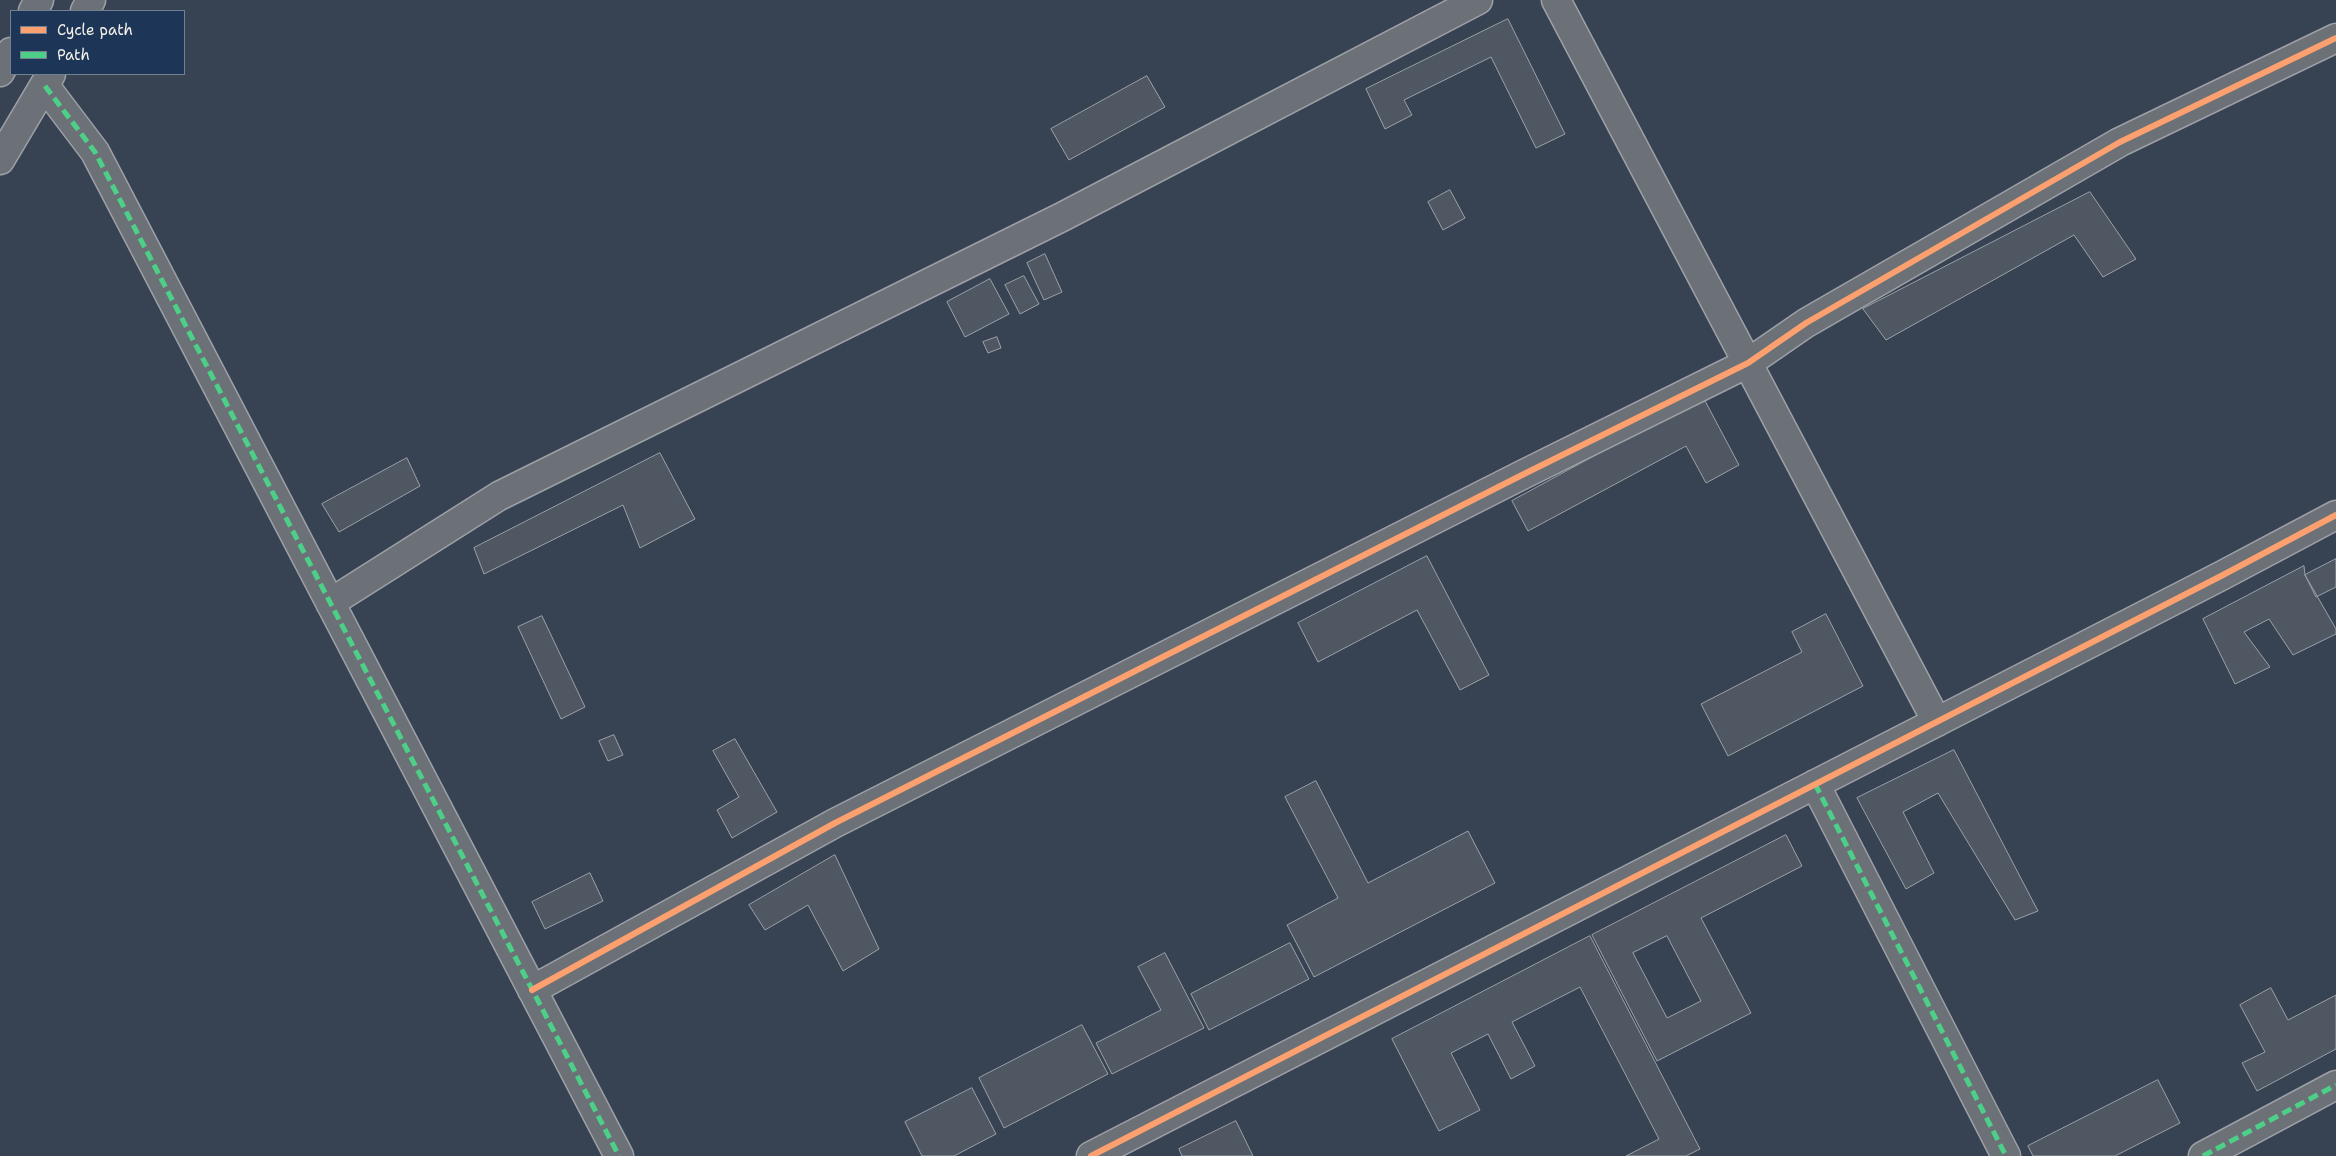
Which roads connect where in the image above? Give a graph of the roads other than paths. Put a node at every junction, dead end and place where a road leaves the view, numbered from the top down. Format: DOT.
graph roads {
  1 [pos="1478,0"];
  2 [pos="1556,0"];
  3 [pos="2336,38"];
  4 [pos="10,54"];
  5 [pos="0,72"];
  6 [pos="48,80"];
  7 [pos="0,160"];
  8 [pos="1748,363"];
  9 [pos="2336,515"];
  10 [pos="330,603"];
  11 [pos="1937,722"];
  12 [pos="1815,784"];
  13 [pos="532,990"];
  14 [pos="2336,1085"];
  15 [pos="619,1156"];
  16 [pos="1091,1156"];
  17 [pos="2006,1156"];
  18 [pos="2203,1156"];
  1 -- 10 [label="main road"];
  2 -- 8 [label="main road"];
  3 -- 8 [label="main road"];
  4 -- 5 [label="main road"];
  6 -- 7 [label="main road"];
  6 -- 10 [label="main road"];
  8 -- 11 [label="main road"];
  8 -- 13 [label="main road"];
  9 -- 11 [label="main road"];
  10 -- 13 [label="main road"];
  11 -- 12 [label="main road"];
  12 -- 16 [label="main road"];
  12 -- 17 [label="main road"];
  13 -- 15 [label="main road"];
  14 -- 18 [label="main road"];
}
